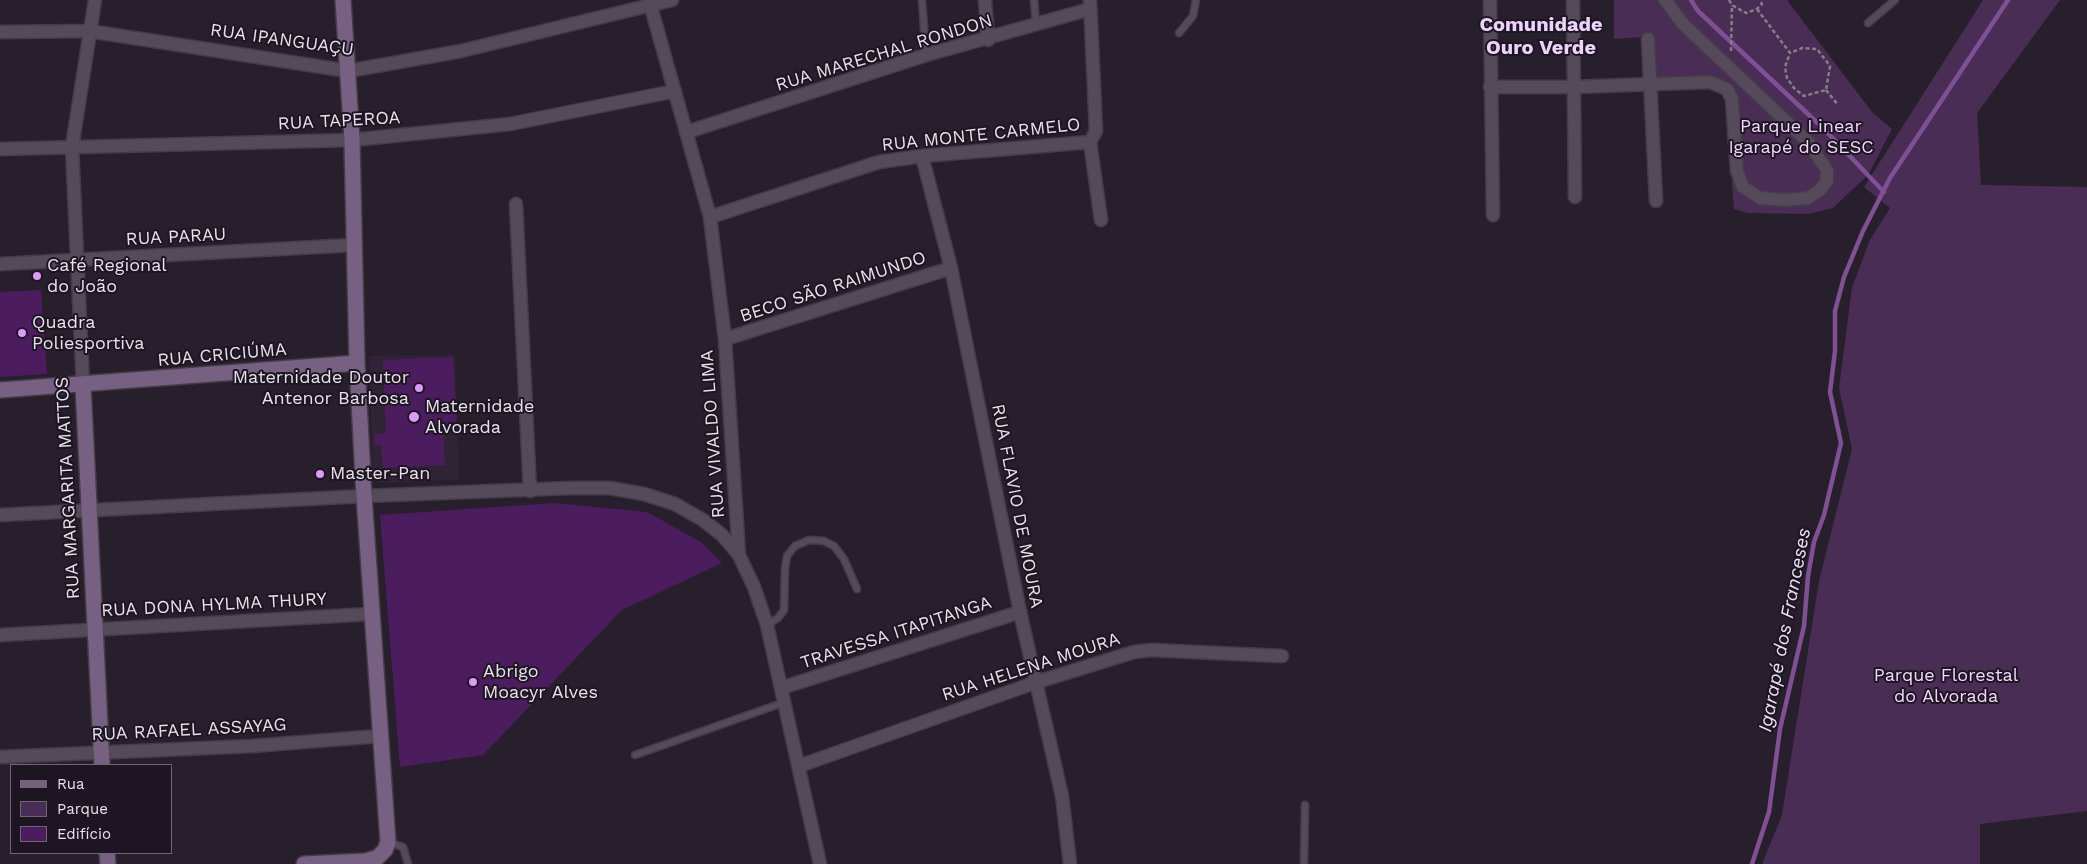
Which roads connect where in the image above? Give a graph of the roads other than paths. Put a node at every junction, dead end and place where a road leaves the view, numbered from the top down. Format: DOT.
graph roads {
  1 [pos="95,0"];
  2 [pos="343,0"];
  3 [pos="672,0"];
  4 [pos="922,0"];
  5 [pos="985,0"];
  6 [pos="1034,0"];
  7 [pos="1196,0"];
  8 [pos="1490,0"];
  9 [pos="1573,0"];
  10 [pos="1665,0"];
  11 [pos="1895,0"];
  12 [pos="650,2"];
  13 [pos="1090,5"];
  14 [pos="1868,23"];
  15 [pos="1036,25"];
  16 [pos="89,31"];
  17 [pos="0,32"];
  18 [pos="1179,33"];
  19 [pos="1648,39"];
  20 [pos="988,40"];
  21 [pos="926,55"];
  22 [pos="1721,61"];
  23 [pos="348,71"];
  24 [pos="1710,82"];
  25 [pos="1652,84"];
  26 [pos="1490,87"];
  27 [pos="1572,87"];
  28 [pos="675,91"];
  29 [pos="687,132"];
  30 [pos="352,140"];
  31 [pos="1090,142"];
  32 [pos="72,147"];
  33 [pos="0,149"];
  34 [pos="922,156"];
  35 [pos="1575,197"];
  36 [pos="1656,201"];
  37 [pos="516,204"];
  38 [pos="1493,215"];
  39 [pos="710,217"];
  40 [pos="1101,220"];
  41 [pos="354,245"];
  42 [pos="76,260"];
  43 [pos="0,264"];
  44 [pos="951,268"];
  45 [pos="724,339"];
  46 [pos="357,363"];
  47 [pos="83,386"];
  48 [pos="0,390"];
  49 [pos="530,491"];
  50 [pos="364,496"];
  51 [pos="88,511"];
  52 [pos="0,515"];
  53 [pos="739,555"];
  54 [pos="856,589"];
  55 [pos="1020,612"];
  56 [pos="371,614"];
  57 [pos="767,625"];
  58 [pos="94,629"];
  59 [pos="0,635"];
  60 [pos="1282,656"];
  61 [pos="1037,682"];
  62 [pos="781,688"];
  63 [pos="785,702"];
  64 [pos="380,736"];
  65 [pos="635,755"];
  66 [pos="0,757"];
  67 [pos="102,759"];
  68 [pos="799,766"];
  69 [pos="1305,805"];
  70 [pos="388,842"];
  71 [pos="304,864"];
  72 [pos="408,864"];
  73 [pos="820,864"];
  74 [pos="1070,864"];
  75 [pos="1304,864"];
  1 -- 16 [label="street, RUA MARGARITA MATTOS"];
  2 -- 23 [label="street"];
  3 -- 12 [label="street, RUA IPANGUAÇU"];
  4 -- 21 [label="lane"];
  5 -- 20 [label="street"];
  6 -- 15 [label="lane"];
  7 -- 18 [label="lane"];
  8 -- 26 [label="street"];
  9 -- 27 [label="street"];
  10 -- 22 [label="street"];
  11 -- 14 [label="lane"];
  12 -- 23 [label="street, RUA IPANGUAÇU"];
  12 -- 28 [label="street, RUA VIVALDO LIMA"];
  13 -- 15 [label="street, RUA MARECHAL RONDON"];
  13 -- 31 [label="street, RUA MONTE CARMELO"];
  15 -- 20 [label="street, RUA MARECHAL RONDON"];
  16 -- 17 [label="street, RUA IPANGUAÇU"];
  16 -- 23 [label="street, RUA IPANGUAÇU"];
  16 -- 32 [label="street, RUA MARGARITA MATTOS"];
  19 -- 25 [label="street"];
  20 -- 21 [label="street, RUA MARECHAL RONDON"];
  21 -- 29 [label="street, RUA MARECHAL RONDON"];
  22 -- 24 [label="street"];
  22 -- 24 [label="street"];
  23 -- 30 [label="street"];
  24 -- 25 [label="street"];
  25 -- 27 [label="street"];
  25 -- 36 [label="street"];
  26 -- 27 [label="street"];
  26 -- 38 [label="street"];
  27 -- 35 [label="street"];
  28 -- 29 [label="street, RUA VIVALDO LIMA"];
  28 -- 30 [label="street, RUA TAPEROA"];
  29 -- 39 [label="street, RUA VIVALDO LIMA"];
  30 -- 32 [label="street, RUA TAPEROA"];
  30 -- 41 [label="street"];
  31 -- 34 [label="street, RUA MONTE CARMELO"];
  31 -- 40 [label="street"];
  32 -- 33 [label="street, RUA TAPEROA"];
  32 -- 42 [label="street, RUA MARGARITA MATTOS"];
  34 -- 39 [label="street, RUA MONTE CARMELO"];
  34 -- 44 [label="street, RUA FLAVIO DE MOURA"];
  37 -- 49 [label="street"];
  39 -- 45 [label="street, RUA VIVALDO LIMA"];
  41 -- 42 [label="street, RUA PARAU"];
  41 -- 46 [label="street"];
  42 -- 43 [label="street, RUA PARAU"];
  42 -- 47 [label="street, RUA MARGARITA MATTOS"];
  44 -- 45 [label="street, BECO SÃO RAIMUNDO"];
  44 -- 55 [label="street, RUA FLAVIO DE MOURA"];
  45 -- 53 [label="street, RUA VIVALDO LIMA"];
  46 -- 47 [label="street, RUA CRICIÚMA"];
  46 -- 50 [label="street"];
  47 -- 48 [label="street, RUA CRICIÚMA"];
  47 -- 51 [label="street, RUA MARGARITA MATTOS"];
  49 -- 50 [label="street"];
  49 -- 53 [label="street"];
  50 -- 51 [label="street"];
  50 -- 56 [label="street"];
  51 -- 52 [label="street"];
  51 -- 58 [label="street, RUA MARGARITA MATTOS"];
  53 -- 57 [label="street, RUA VIVALDO LIMA"];
  54 -- 57 [label="lane"];
  55 -- 61 [label="street, RUA FLAVIO DE MOURA"];
  55 -- 62 [label="street, TRAVESSA ITAPITANGA"];
  56 -- 58 [label="street, RUA DONA HYLMA THURY"];
  56 -- 64 [label="street"];
  57 -- 62 [label="street, RUA VIVALDO LIMA"];
  58 -- 59 [label="street, RUA DONA HYLMA THURY"];
  58 -- 67 [label="street, RUA MARGARITA MATTOS"];
  60 -- 61 [label="street, RUA HELENA MOURA"];
  61 -- 68 [label="street, RUA HELENA MOURA"];
  61 -- 74 [label="street, RUA FLAVIO DE MOURA"];
  62 -- 63 [label="street, RUA VIVALDO LIMA"];
  63 -- 65 [label="lane"];
  63 -- 68 [label="street, RUA VIVALDO LIMA"];
  64 -- 67 [label="street, RUA RAFAEL ASSAYAG"];
  64 -- 70 [label="street"];
  66 -- 67 [label="street, RUA RAFAEL ASSAYAG"];
  68 -- 73 [label="street, RUA VIVALDO LIMA"];
  69 -- 75 [label="lane"];
  70 -- 71 [label="street"];
  70 -- 72 [label="lane"];
}
